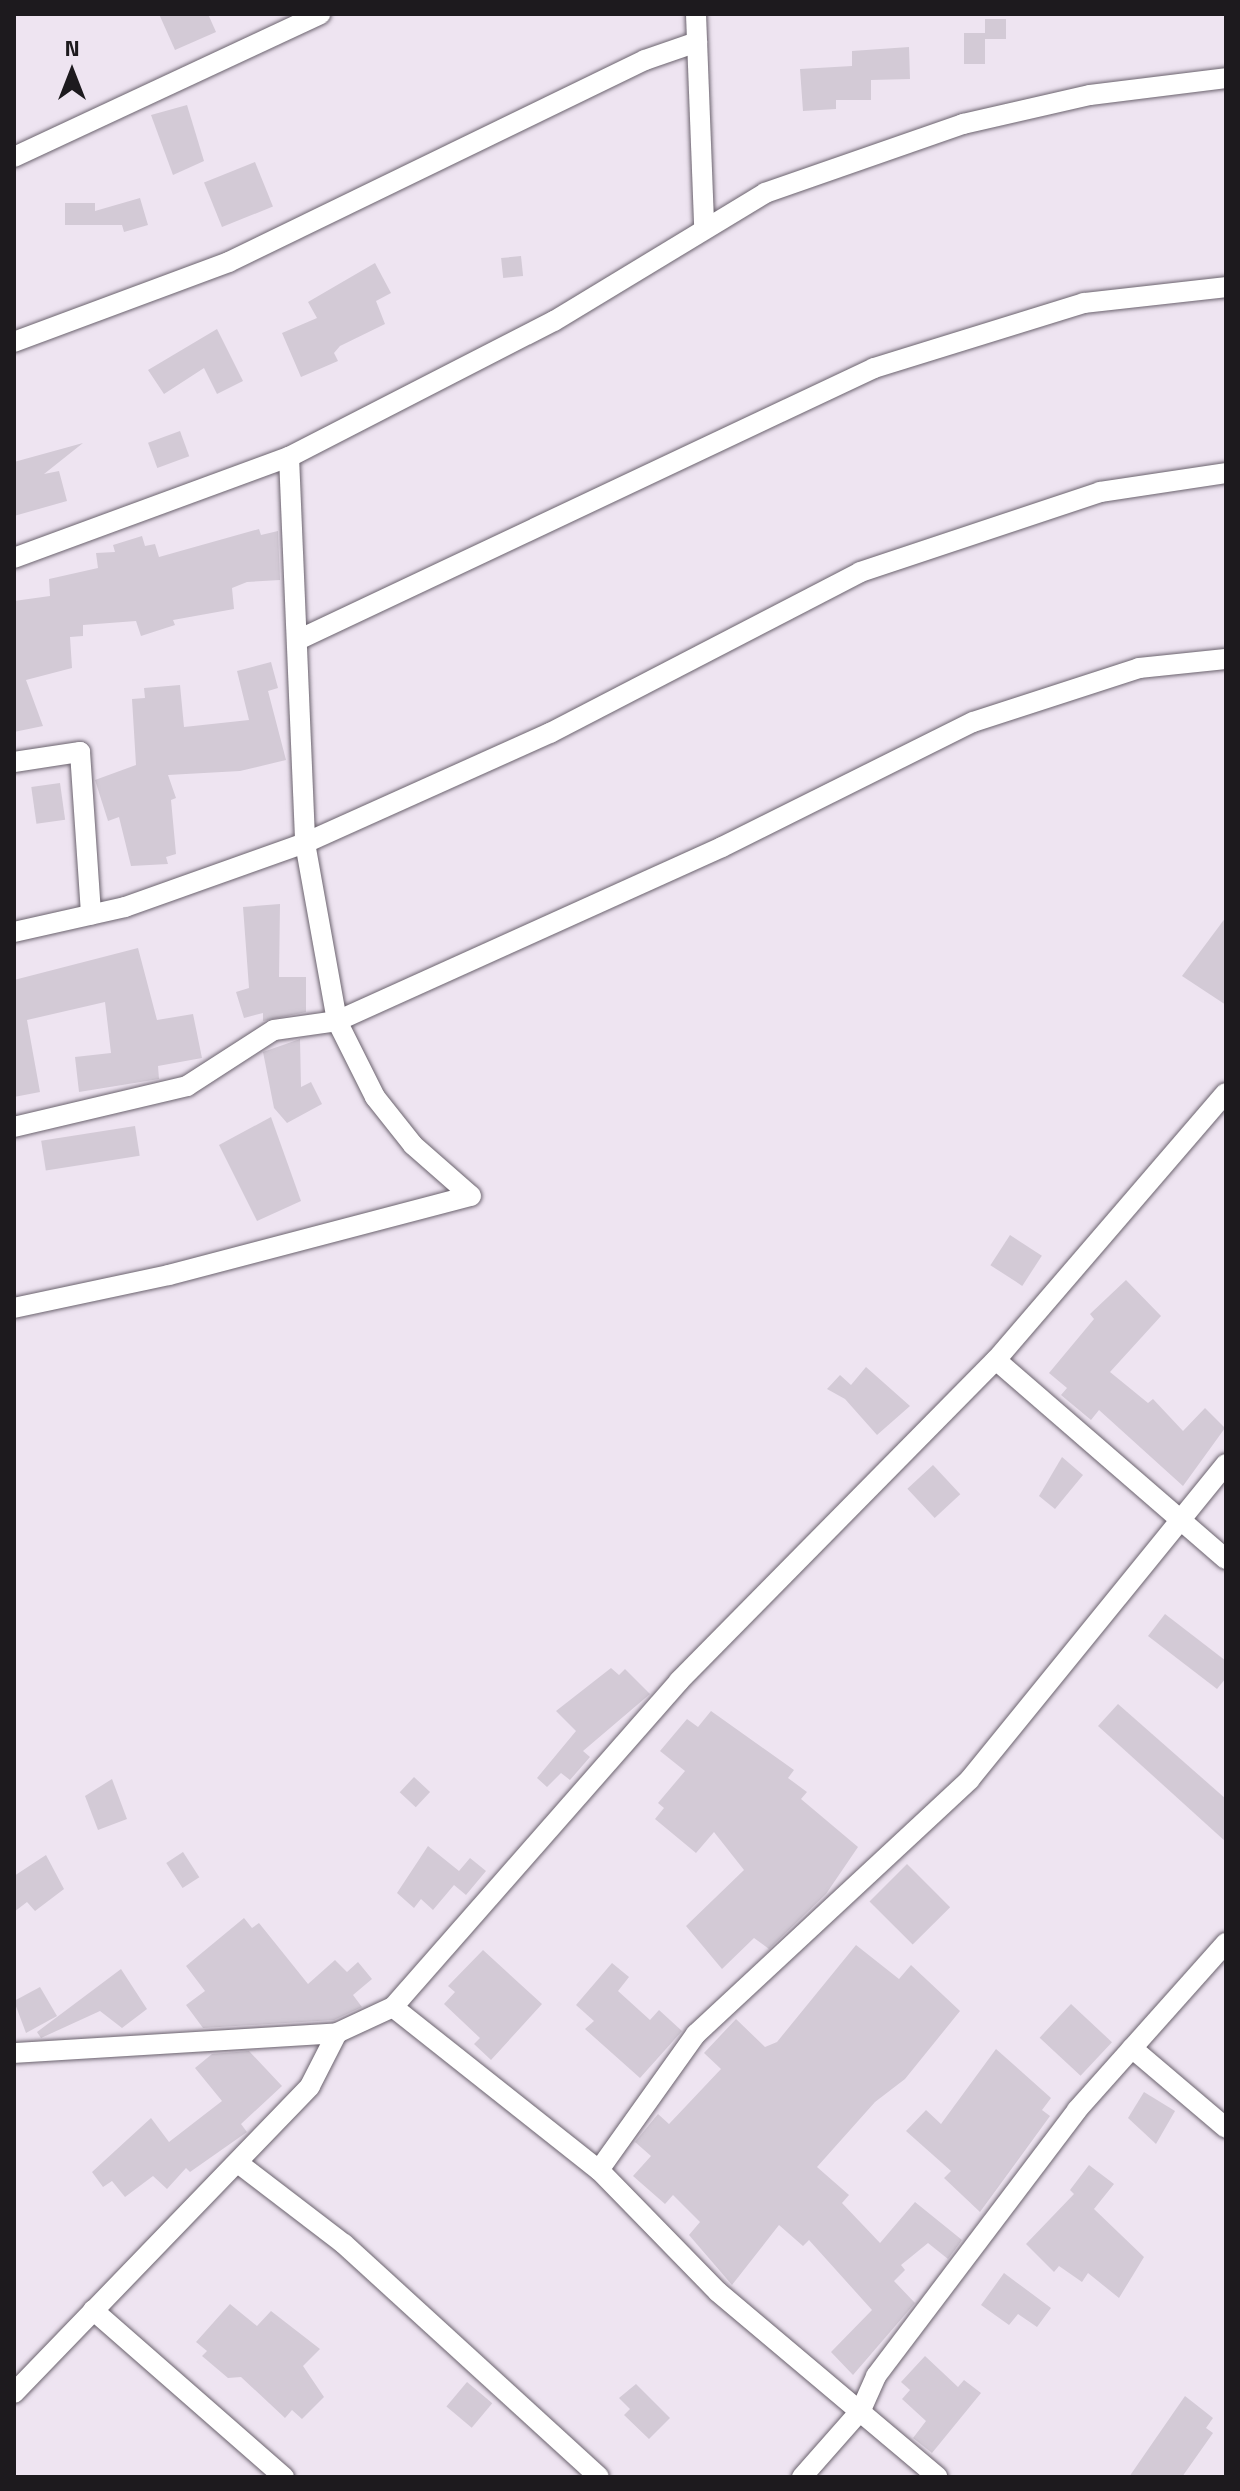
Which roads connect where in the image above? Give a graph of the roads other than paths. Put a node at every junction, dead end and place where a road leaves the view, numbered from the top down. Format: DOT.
graph roads {
  1 [pos="320,14"];
  2 [pos="696,14"];
  3 [pos="697,42"];
  4 [pos="1226,78"];
  5 [pos="14,157"];
  6 [pos="704,225"];
  7 [pos="1226,287"];
  8 [pos="14,342"];
  9 [pos="289,457"];
  10 [pos="1226,473"];
  11 [pos="14,558"];
  12 [pos="300,639"];
  13 [pos="1226,659"];
  14 [pos="14,762"];
  15 [pos="305,843"];
  16 [pos="91,915"];
  17 [pos="14,932"];
  18 [pos="337,1021"];
  19 [pos="1226,1093"];
  20 [pos="14,1127"];
  21 [pos="14,1308"];
  22 [pos="996,1360"];
  23 [pos="1226,1464"];
  24 [pos="1182,1524"];
  25 [pos="1226,1559"];
  26 [pos="1226,1943"];
  27 [pos="393,2007"];
  28 [pos="337,2033"];
  29 [pos="1132,2048"];
  30 [pos="14,2053"];
  31 [pos="1226,2128"];
  32 [pos="238,2163"];
  33 [pos="599,2170"];
  34 [pos="93,2310"];
  35 [pos="14,2393"];
  36 [pos="861,2410"];
  37 [pos="284,2477"];
  38 [pos="599,2477"];
  39 [pos="802,2477"];
  40 [pos="938,2477"];
  1 -- 5 [label="street"];
  2 -- 3 [label="street"];
  3 -- 6 [label="street"];
  3 -- 8 [label="street"];
  4 -- 6 [label="street"];
  6 -- 9 [label="street"];
  7 -- 12 [label="street"];
  9 -- 11 [label="street"];
  9 -- 12 [label="street"];
  10 -- 15 [label="street"];
  12 -- 15 [label="street"];
  13 -- 18 [label="street"];
  14 -- 16 [label="street"];
  15 -- 16 [label="street"];
  15 -- 18 [label="street"];
  16 -- 17 [label="street"];
  18 -- 20 [label="street"];
  18 -- 21 [label="street"];
  19 -- 22 [label="street"];
  22 -- 24 [label="street"];
  22 -- 27 [label="street"];
  23 -- 24 [label="street"];
  24 -- 25 [label="street"];
  24 -- 33 [label="street"];
  26 -- 29 [label="street"];
  27 -- 28 [label="street"];
  27 -- 33 [label="street"];
  28 -- 30 [label="street"];
  28 -- 32 [label="street"];
  29 -- 31 [label="street"];
  29 -- 36 [label="street"];
  32 -- 34 [label="street"];
  32 -- 38 [label="street"];
  33 -- 36 [label="street"];
  34 -- 35 [label="street"];
  34 -- 37 [label="street"];
  36 -- 39 [label="street"];
  36 -- 40 [label="street"];
}
